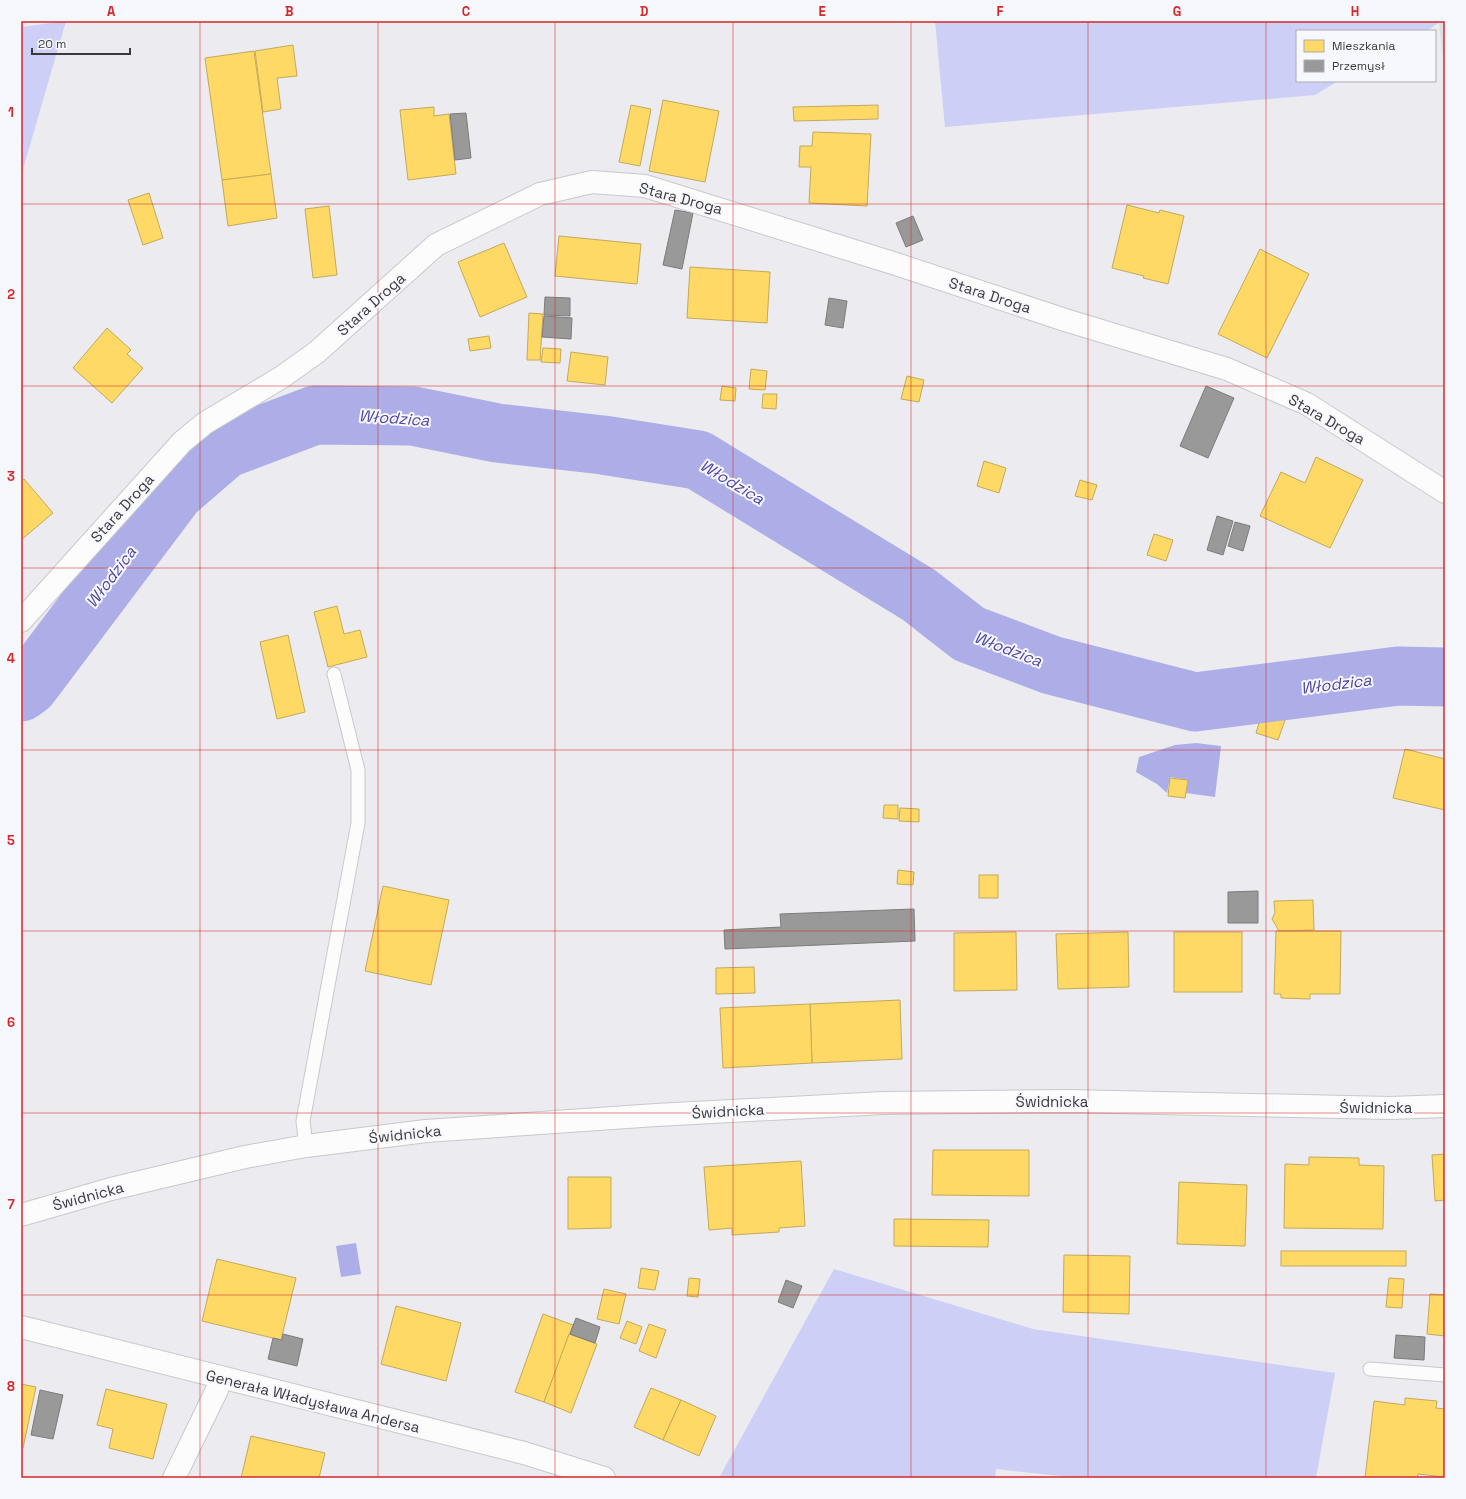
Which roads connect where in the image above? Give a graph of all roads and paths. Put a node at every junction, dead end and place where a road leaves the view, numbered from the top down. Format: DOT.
graph roads {
  1 [pos="1445,492"];
  2 [pos="21,621"];
  3 [pos="334,674"];
  4 [pos="1445,1106"];
  5 [pos="306,1146"];
  6 [pos="21,1215"];
  7 [pos="21,1327"];
  8 [pos="1370,1369"];
  9 [pos="1445,1376"];
  10 [pos="220,1378"];
  11 [pos="174,1478"];
  12 [pos="604,1478"];
  1 -- 2 [label="street, Stara Droga"];
  3 -- 5 [label="lane"];
  4 -- 5 [label="street, Świdnicka"];
  5 -- 6 [label="street, Świdnicka"];
  7 -- 10 [label="street, Generała Władysława Andersa"];
  8 -- 9 [label="lane"];
  10 -- 11 [label="street"];
  10 -- 12 [label="street, Generała Władysława Andersa"];
}
